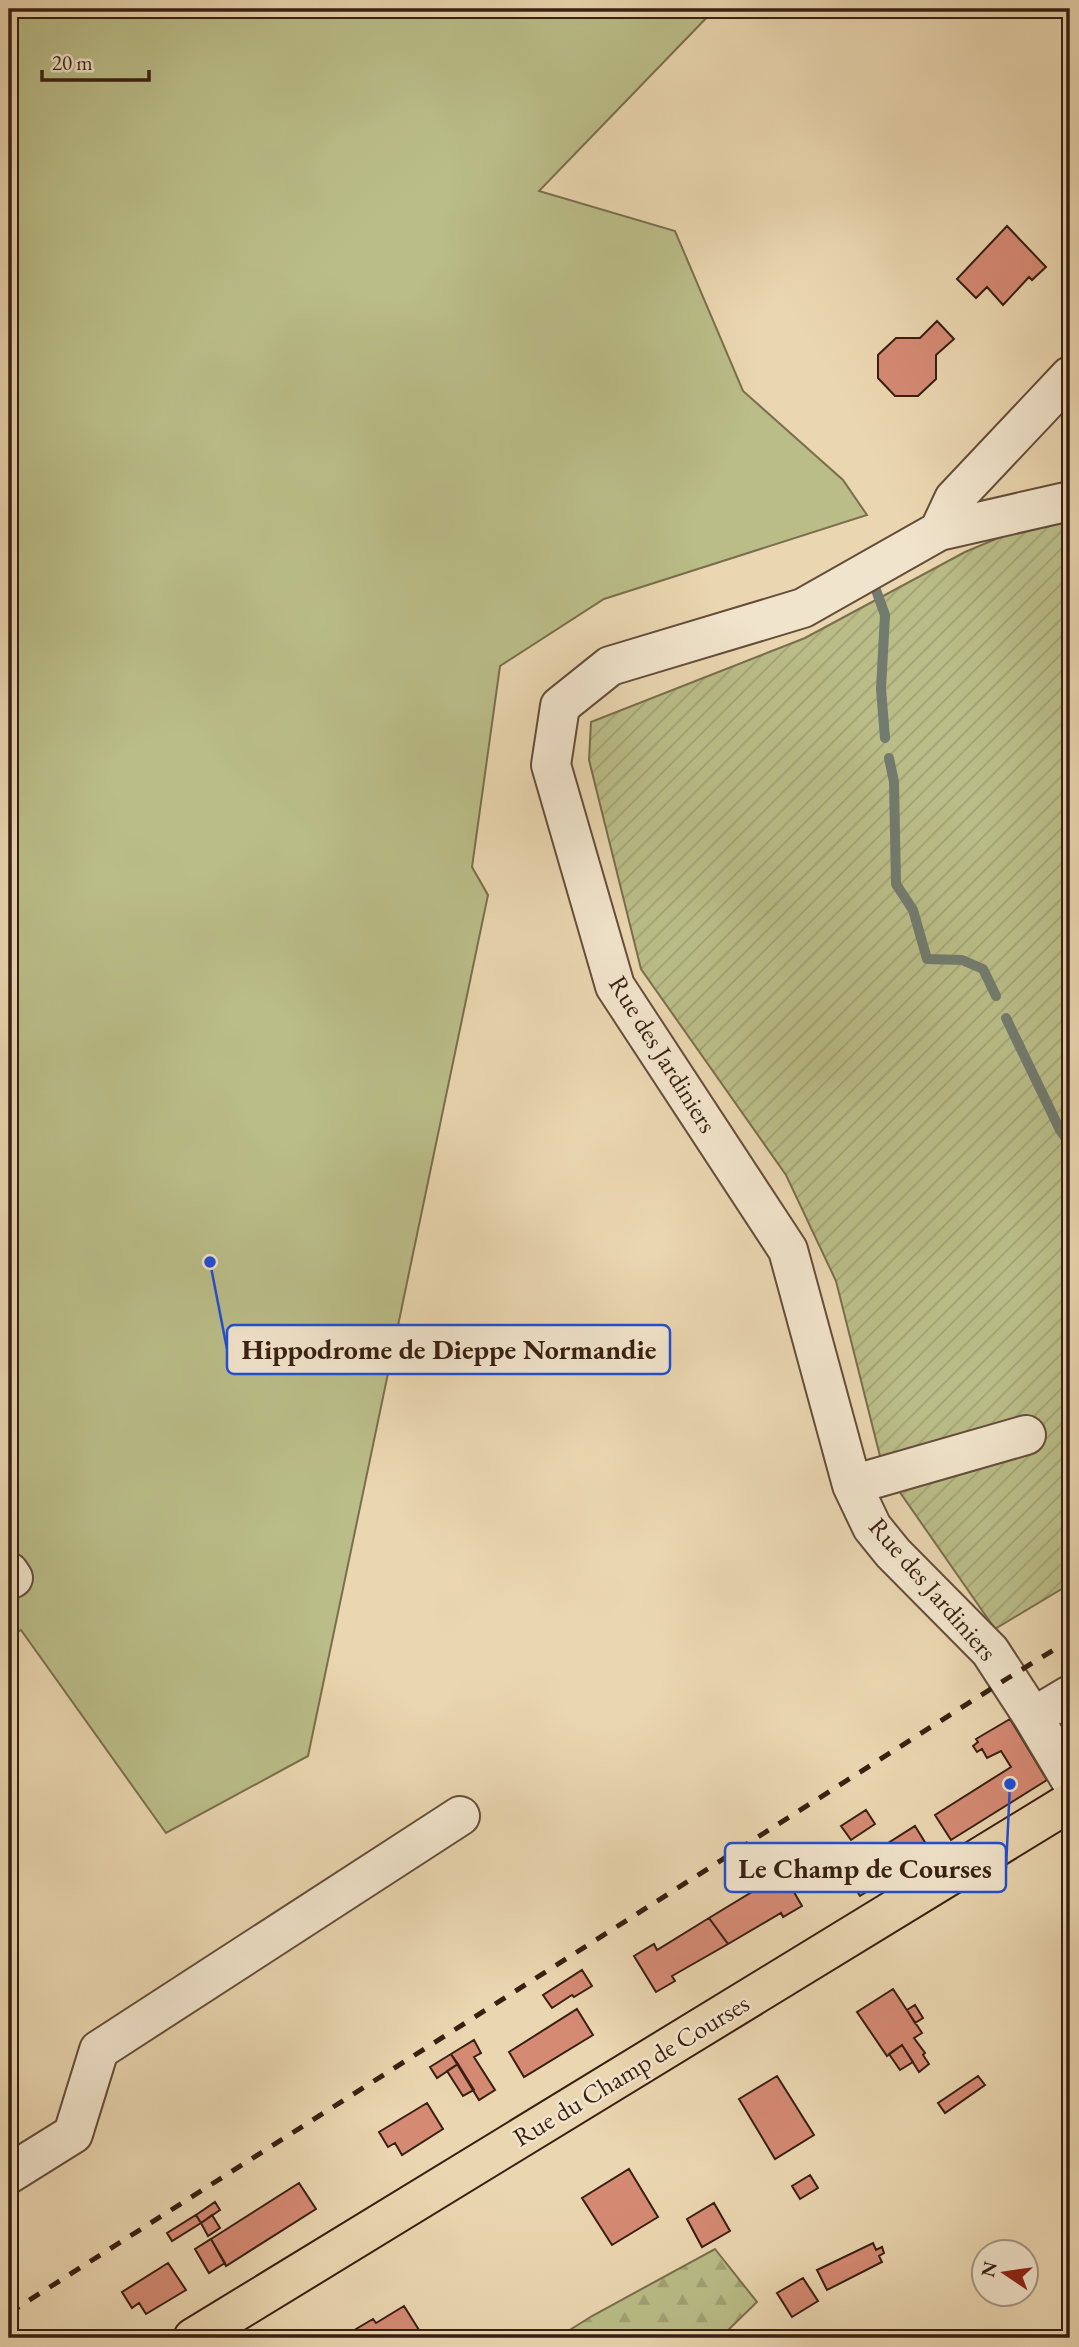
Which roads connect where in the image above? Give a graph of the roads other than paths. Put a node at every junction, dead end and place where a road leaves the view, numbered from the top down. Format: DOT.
graph roads {
  1 [pos="1070,376"];
  2 [pos="1070,501"];
  3 [pos="939,531"];
  4 [pos="1026,1435"];
  5 [pos="852,1485"];
  6 [pos="9,1572"];
  7 [pos="9,1580"];
  8 [pos="1070,1695"];
  9 [pos="1033,1717"];
  10 [pos="1067,1805"];
  11 [pos="460,1816"];
  12 [pos="9,2174"];
  13 [pos="193,2338"];
  1 -- 3 [label="street"];
  2 -- 3 [label="street, Rue des Jardiniers"];
  3 -- 5 [label="street, Rue des Jardiniers"];
  4 -- 5 [label="street"];
  5 -- 9 [label="street, Rue des Jardiniers"];
  6 -- 7 [label="street"];
  8 -- 9 [label="street"];
  9 -- 10 [label="street, Rue des Jardiniers"];
  10 -- 13 [label="main road, Rue du Champ de Courses"];
  11 -- 12 [label="street"];
}
